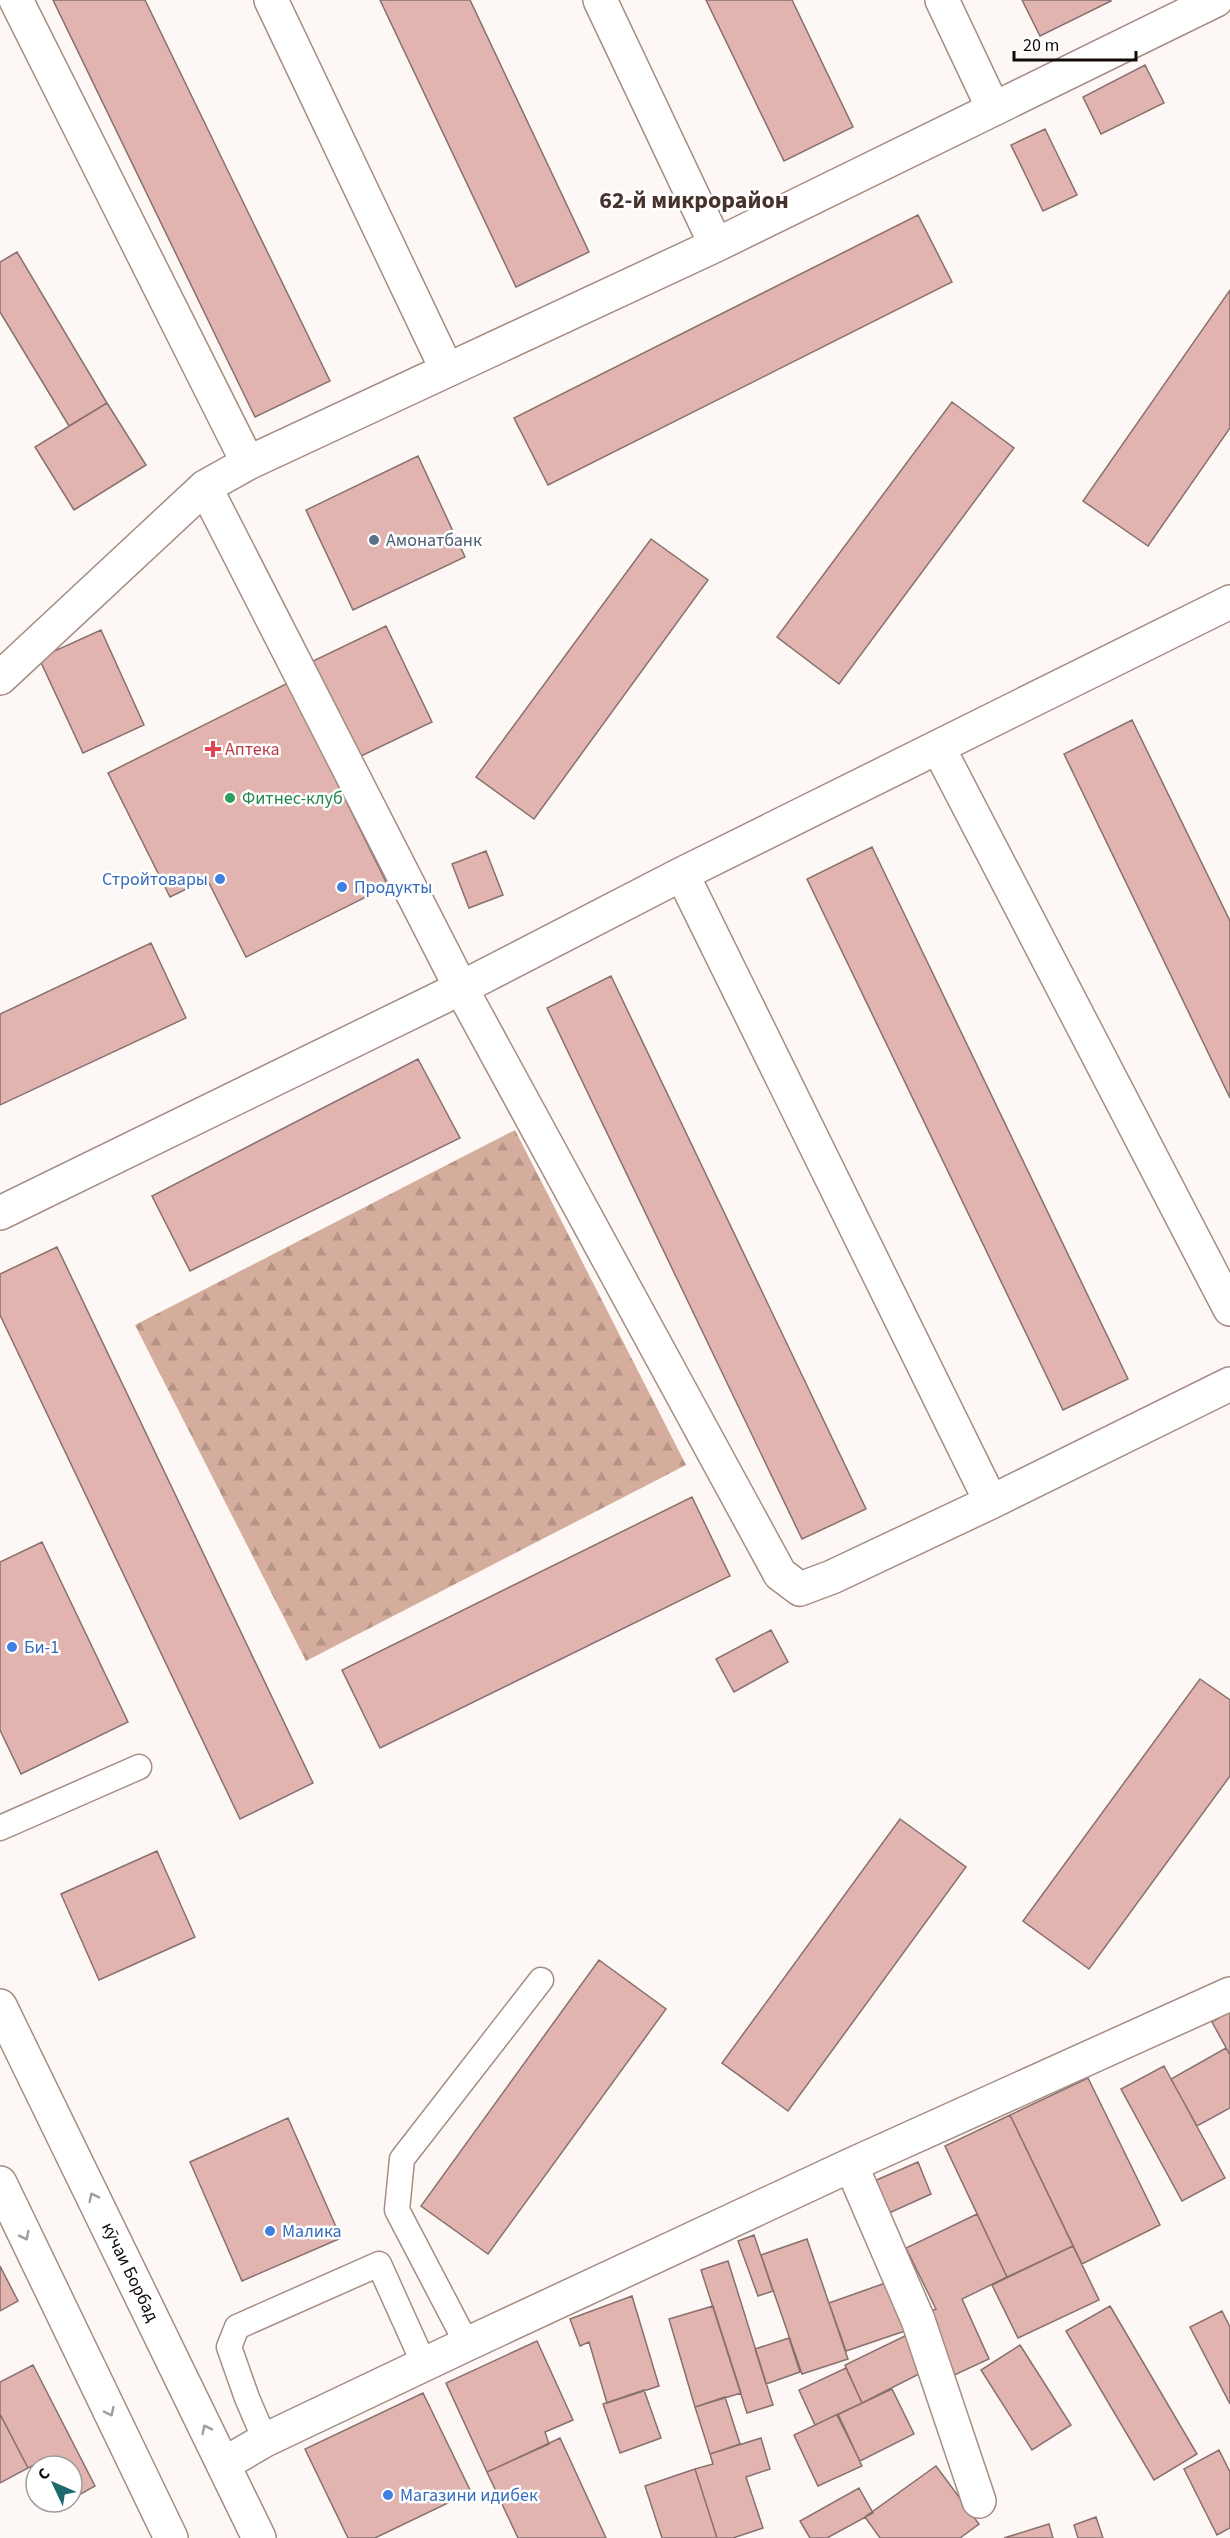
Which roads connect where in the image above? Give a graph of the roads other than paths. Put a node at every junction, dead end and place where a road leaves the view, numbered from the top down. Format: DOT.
graph roads {
  1 [pos="16,0"];
  2 [pos="271,0"];
  3 [pos="600,0"];
  4 [pos="942,0"];
  5 [pos="1216,0"];
  6 [pos="1224,0"];
  7 [pos="1230,12"];
  8 [pos="993,108"];
  9 [pos="716,245"];
  10 [pos="447,370"];
  11 [pos="248,464"];
  12 [pos="205,487"];
  13 [pos="1228,609"];
  14 [pos="0,678"];
  15 [pos="938,747"];
  16 [pos="682,874"];
  17 [pos="461,988"];
  18 [pos="0,1213"];
  19 [pos="1230,1309"];
  20 [pos="1230,1384"];
  21 [pos="991,1502"];
  22 [pos="140,1767"];
  23 [pos="0,1828"];
  24 [pos="541,1980"];
  25 [pos="1230,1994"];
  26 [pos="0,2006"];
  27 [pos="851,2165"];
  28 [pos="0,2184"];
  29 [pos="466,2344"];
  30 [pos="424,2364"];
  31 [pos="265,2440"];
  32 [pos="224,2464"];
  33 [pos="979,2501"];
  34 [pos="171,2538"];
  35 [pos="259,2538"];
  1 -- 11 [label="street"];
  2 -- 10 [label="street"];
  3 -- 9 [label="street"];
  4 -- 8 [label="street"];
  5 -- 8 [label="street"];
  6 -- 7 [label="street"];
  8 -- 9 [label="street"];
  9 -- 10 [label="street"];
  10 -- 11 [label="street"];
  11 -- 12 [label="street"];
  12 -- 14 [label="street"];
  12 -- 17 [label="street"];
  13 -- 15 [label="street"];
  15 -- 16 [label="street"];
  15 -- 19 [label="street"];
  16 -- 17 [label="street"];
  16 -- 21 [label="street"];
  17 -- 18 [label="street"];
  17 -- 21 [label="street"];
  20 -- 21 [label="street"];
  22 -- 23 [label="lane"];
  24 -- 29 [label="lane"];
  25 -- 27 [label="street"];
  32 -- 26 [label="street, кӯчаи Борбад, one-way"];
  27 -- 29 [label="street"];
  27 -- 33 [label="street"];
  28 -- 34 [label="street, one-way"];
  29 -- 30 [label="street"];
  30 -- 31 [label="street"];
  30 -- 31 [label="lane"];
  31 -- 32 [label="street"];
  32 -- 35 [label="street, кӯчаи Борбад"];
}
